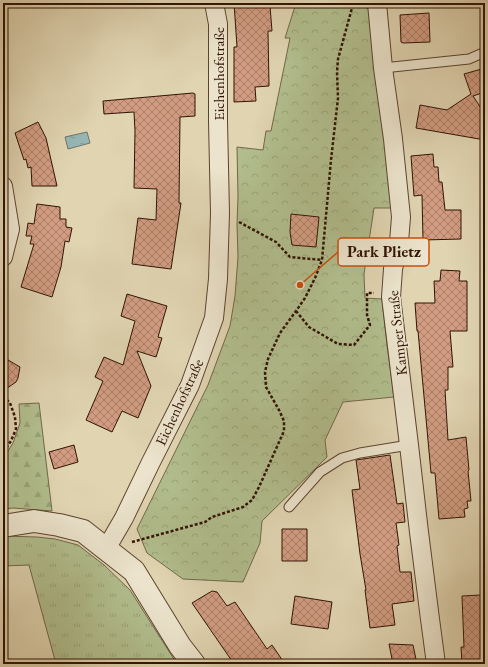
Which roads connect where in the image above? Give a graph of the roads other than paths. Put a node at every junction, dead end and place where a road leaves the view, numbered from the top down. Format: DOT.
graph roads {
  1 [pos="214,3"];
  2 [pos="376,4"];
  3 [pos="485,52"];
  4 [pos="383,68"];
  5 [pos="3,186"];
  6 [pos="3,258"];
  7 [pos="409,445"];
  8 [pos="289,507"];
  9 [pos="3,526"];
  10 [pos="106,549"];
  11 [pos="194,664"];
  12 [pos="436,664"];
  1 -- 10 [label="street, Eichenhofstraße"];
  2 -- 4 [label="street, Kamper Straße"];
  3 -- 4 [label="lane"];
  4 -- 7 [label="street, Kamper Straße"];
  5 -- 6 [label="street"];
  7 -- 8 [label="lane"];
  7 -- 12 [label="street, Kamper Straße"];
  9 -- 10 [label="street"];
  10 -- 11 [label="street"];
}
